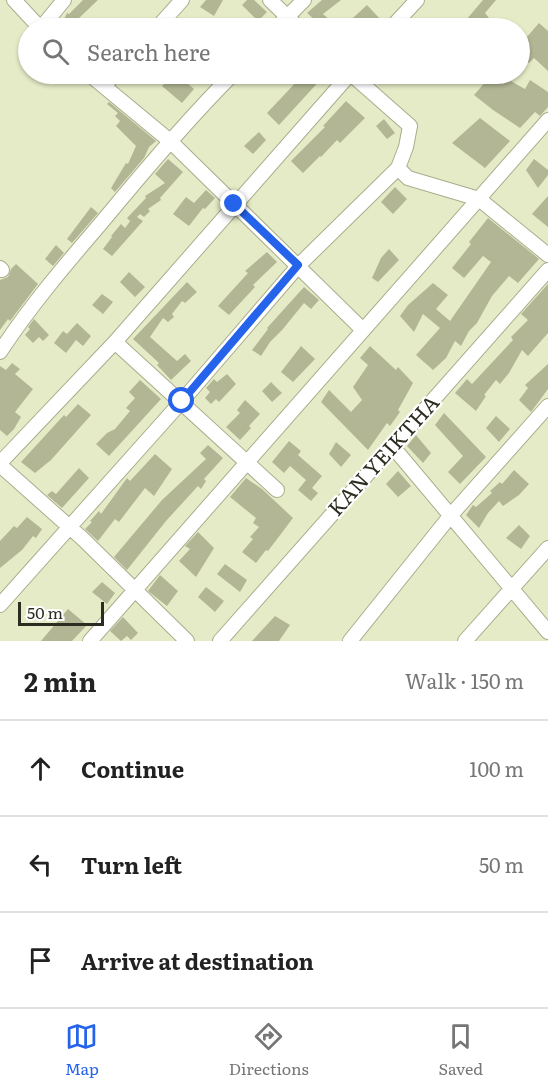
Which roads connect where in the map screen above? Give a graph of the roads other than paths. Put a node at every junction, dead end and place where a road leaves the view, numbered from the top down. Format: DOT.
graph roads {
  1 [pos="14,0"];
  2 [pos="64,0"];
  3 [pos="182,0"];
  4 [pos="270,0"];
  5 [pos="304,0"];
  6 [pos="417,0"];
  7 [pos="31,18"];
  8 [pos="49,18"];
  9 [pos="166,18"];
  10 [pos="287,18"];
  11 [pos="400,18"];
  12 [pos="102,84"];
  13 [pos="223,84"];
  14 [pos="341,84"];
  15 [pos="362,84"];
  16 [pos="104,86"];
  17 [pos="548,120"];
  18 [pos="170,141"];
  19 [pos="398,168"];
  20 [pos="478,199"];
  21 [pos="234,204"];
  22 [pos="548,255"];
  23 [pos="298,265"];
  24 [pos="548,270"];
  25 [pos="363,330"];
  26 [pos="115,342"];
  27 [pos="0,352"];
  28 [pos="182,401"];
  29 [pos="548,406"];
  30 [pos="393,447"];
  31 [pos="248,463"];
  32 [pos="0,464"];
  33 [pos="277,490"];
  34 [pos="451,514"];
  35 [pos="70,527"];
  36 [pos="548,548"];
  37 [pos="512,589"];
  38 [pos="135,590"];
  39 [pos="0,605"];
  40 [pos="548,632"];
  41 [pos="90,641"];
  42 [pos="187,641"];
  43 [pos="220,641"];
  44 [pos="350,641"];
  45 [pos="465,641"];
  1 -- 7 [label="street"];
  2 -- 8 [label="street"];
  3 -- 9 [label="street"];
  4 -- 10 [label="street"];
  5 -- 10 [label="street"];
  6 -- 11 [label="street"];
  12 -- 16 [label="street"];
  13 -- 18 [label="street"];
  14 -- 21 [label="street"];
  15 -- 19 [label="street"];
  16 -- 18 [label="street"];
  17 -- 20 [label="street"];
  18 -- 21 [label="street"];
  18 -- 27 [label="street"];
  19 -- 20 [label="street"];
  19 -- 23 [label="street"];
  20 -- 22 [label="street"];
  20 -- 25 [label="street"];
  21 -- 23 [label="street"];
  21 -- 26 [label="street"];
  23 -- 25 [label="street"];
  23 -- 28 [label="street"];
  24 -- 30 [label="street, KAN YEIKTHA"];
  25 -- 31 [label="street"];
  26 -- 28 [label="street"];
  26 -- 32 [label="street"];
  28 -- 31 [label="street"];
  28 -- 35 [label="street"];
  29 -- 34 [label="street"];
  30 -- 34 [label="street"];
  30 -- 43 [label="street, KAN YEIKTHA"];
  31 -- 33 [label="street"];
  31 -- 38 [label="street"];
  32 -- 35 [label="street"];
  34 -- 37 [label="street"];
  34 -- 44 [label="street"];
  35 -- 38 [label="street"];
  35 -- 39 [label="street"];
  36 -- 37 [label="street"];
  37 -- 40 [label="street"];
  37 -- 45 [label="street"];
  38 -- 41 [label="street"];
  38 -- 42 [label="street"];
}
